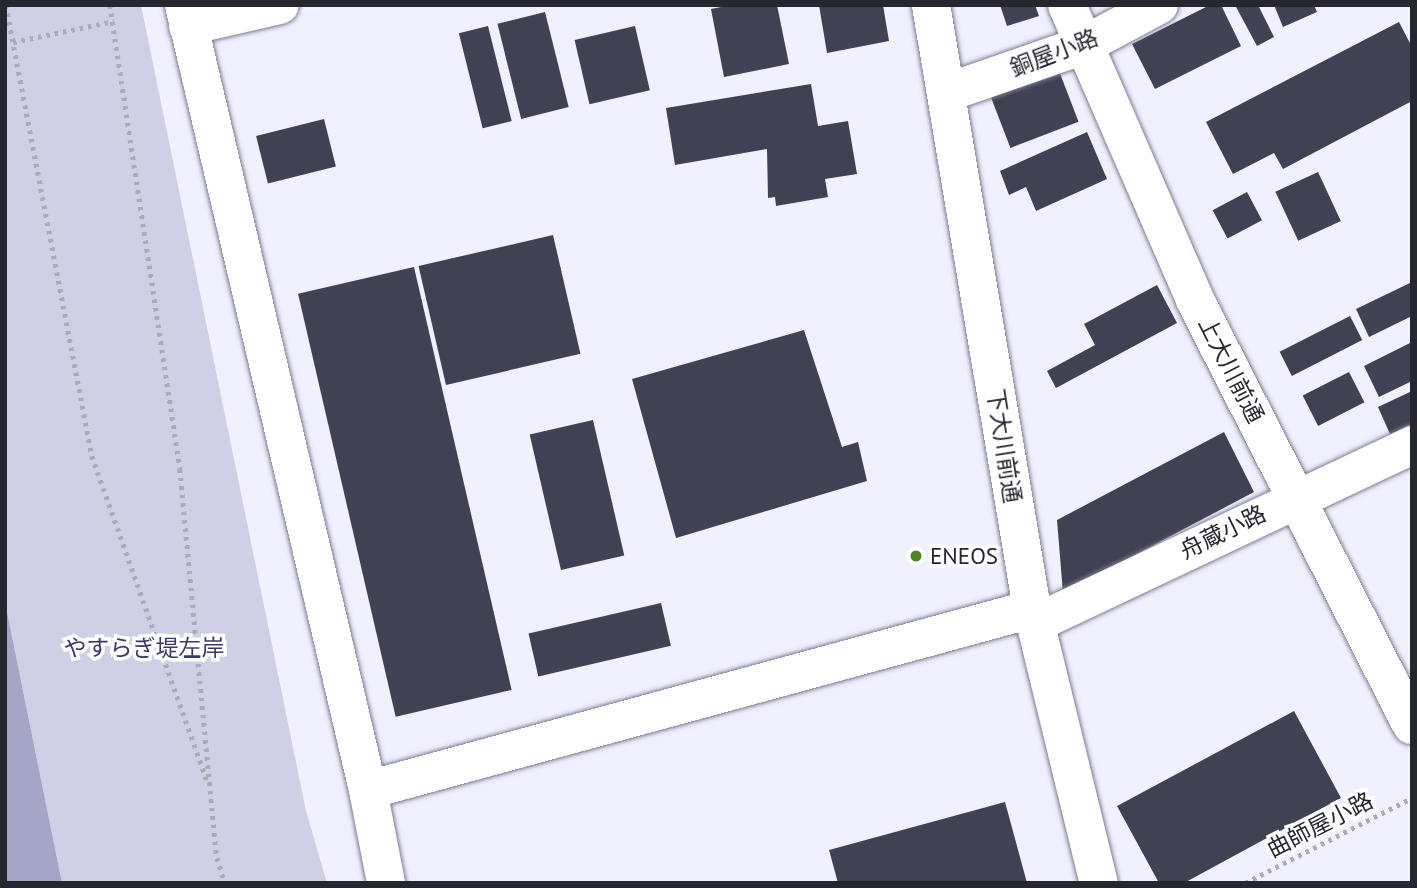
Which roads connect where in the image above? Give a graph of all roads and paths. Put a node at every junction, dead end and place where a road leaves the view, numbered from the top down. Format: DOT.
graph roads {
  1 [pos="6,5"];
  2 [pos="110,5"];
  3 [pos="280,5"];
  4 [pos="931,5"];
  5 [pos="1067,5"];
  6 [pos="1159,5"];
  7 [pos="186,16"];
  8 [pos="114,21"];
  9 [pos="13,42"];
  10 [pos="1084,44"];
  11 [pos="946,93"];
  12 [pos="1412,445"];
  13 [pos="1298,502"];
  14 [pos="1034,616"];
  15 [pos="1412,725"];
  16 [pos="368,790"];
  17 [pos="211,791"];
  18 [pos="1412,798"];
  19 [pos="225,883"];
  20 [pos="386,883"];
  21 [pos="1099,883"];
  22 [pos="1245,883"];
  1 -- 9 [label="path"];
  2 -- 8 [label="path"];
  3 -- 7 [label="street"];
  4 -- 11 [label="street, 下大川前通"];
  5 -- 10 [label="street, 上大川前通"];
  6 -- 10 [label="street, 銅屋小路"];
  7 -- 16 [label="street"];
  8 -- 9 [label="path"];
  8 -- 17 [label="path"];
  9 -- 17 [label="path"];
  10 -- 11 [label="street, 銅屋小路"];
  10 -- 13 [label="street, 上大川前通"];
  11 -- 14 [label="street, 下大川前通"];
  12 -- 13 [label="street, 舟蔵小路"];
  13 -- 14 [label="street, 舟蔵小路"];
  13 -- 15 [label="street, 上大川前通"];
  14 -- 16 [label="street, 舟蔵小路"];
  14 -- 21 [label="street, 下大川前通"];
  16 -- 20 [label="street"];
  17 -- 19 [label="path"];
  18 -- 22 [label="path, 曲師屋小路"];
}
